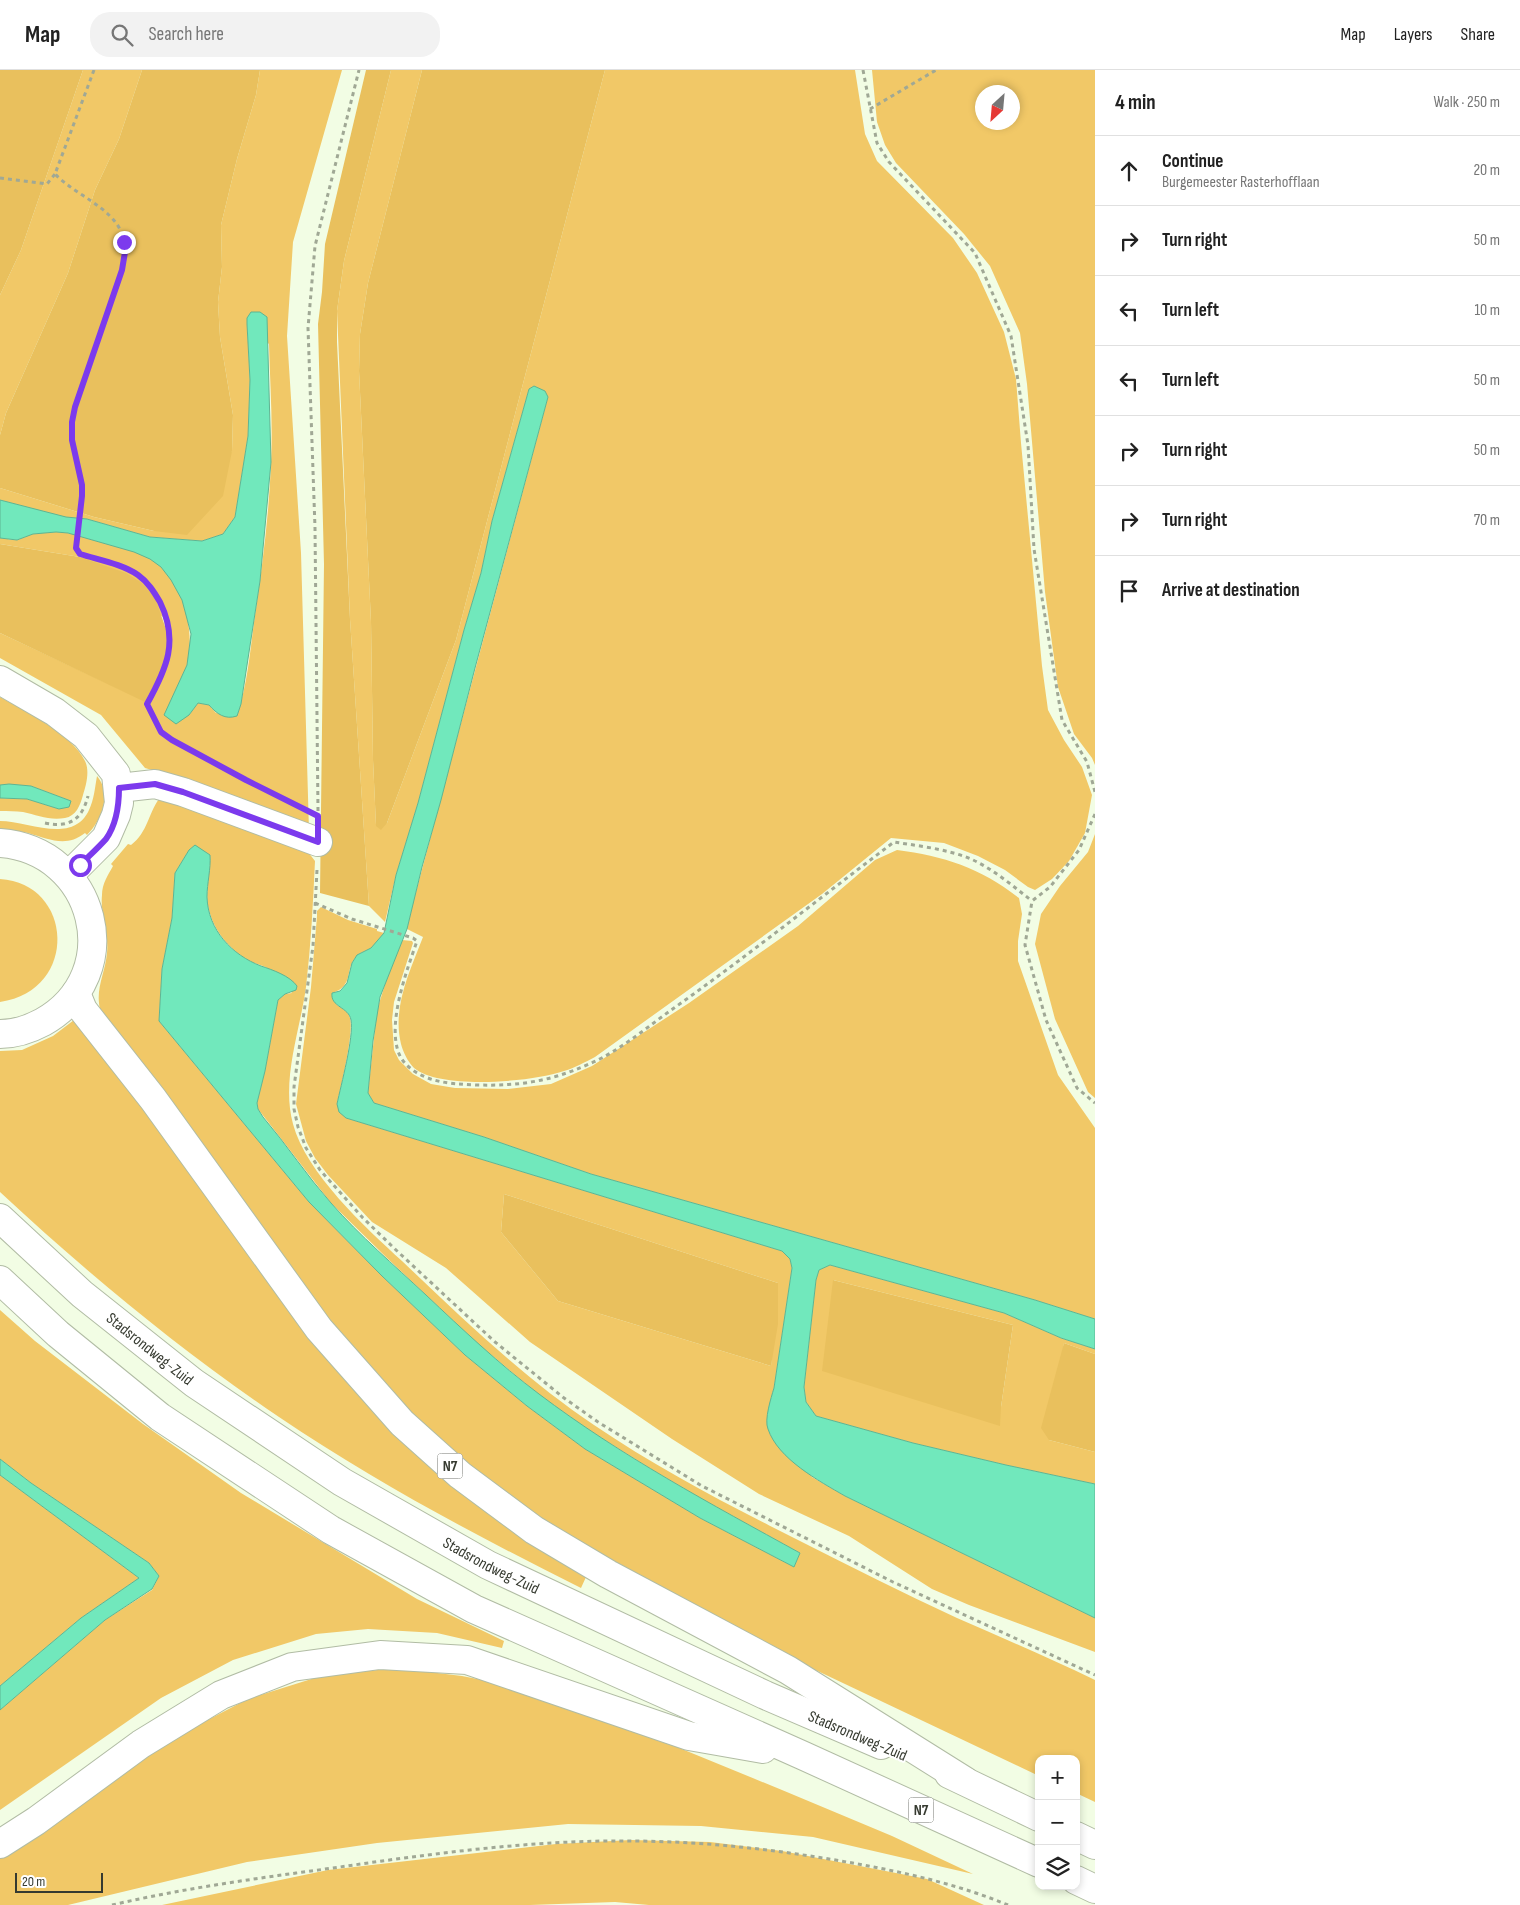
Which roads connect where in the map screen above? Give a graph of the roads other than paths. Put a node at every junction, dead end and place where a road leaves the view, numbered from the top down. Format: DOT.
graph roads {
  1 [pos="0,680"];
  2 [pos="119,788"];
  3 [pos="318,842"];
  4 [pos="0,843"];
  5 [pos="69,875"];
  6 [pos="76,993"];
  7 [pos="0,1034"];
  8 [pos="0,1218"];
  9 [pos="0,1280"];
  10 [pos="804,1756"];
  11 [pos="965,1781"];
  12 [pos="1035,1815"];
  13 [pos="1080,1838"];
  14 [pos="0,1844"];
  15 [pos="1095,1845"];
  16 [pos="1035,1861"];
  17 [pos="1080,1882"];
  18 [pos="1095,1889"];
  1 -- 2 [label="main road"];
  2 -- 3 [label="main road"];
  2 -- 5 [label="main road"];
  4 -- 5 [label="main road"];
  5 -- 6 [label="main road"];
  6 -- 7 [label="main road"];
  6 -- 11 [label="main road, N7"];
  8 -- 11 [label="main road, Stadsrondweg-Zuid / N7"];
  9 -- 10 [label="main road, N7"];
  10 -- 14 [label="main road, N7"];
  10 -- 16 [label="main road, N7"];
  11 -- 12 [label="main road, Stadsrondweg-Zuid / N7"];
  13 -- 15 [label="main road"];
  17 -- 18 [label="main road"];
}
